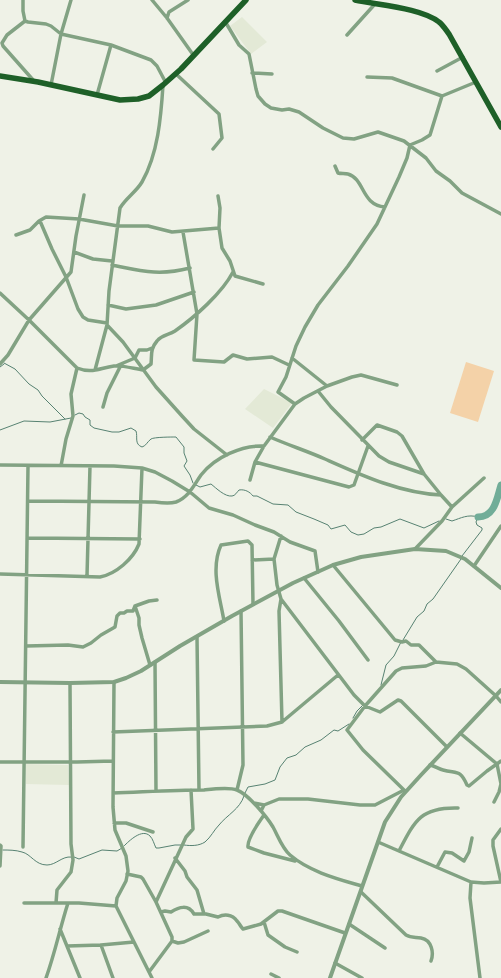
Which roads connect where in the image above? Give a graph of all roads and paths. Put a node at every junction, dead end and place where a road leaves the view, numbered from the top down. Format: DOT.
graph roads {
  1 [pos="23,0"];
  2 [pos="71,0"];
  3 [pos="152,0"];
  4 [pos="188,0"];
  5 [pos="246,0"];
  6 [pos="356,0"];
  7 [pos="388,3"];
  8 [pos="375,4"];
  9 [pos="167,18"];
  10 [pos="25,21"];
  11 [pos="226,23"];
  12 [pos="61,34"];
  13 [pos="347,35"];
  14 [pos="111,45"];
  15 [pos="194,56"];
  16 [pos="463,57"];
  17 [pos="437,71"];
  18 [pos="252,73"];
  19 [pos="176,74"];
  20 [pos="272,74"];
  21 [pos="0,76"];
  22 [pos="367,77"];
  23 [pos="34,81"];
  24 [pos="476,82"];
  25 [pos="165,84"];
  26 [pos="51,85"];
  27 [pos="97,95"];
  28 [pos="442,96"];
  29 [pos="501,127"];
  30 [pos="410,145"];
  31 [pos="213,148"];
  32 [pos="335,166"];
  33 [pos="84,195"];
  34 [pos="218,196"];
  35 [pos="385,208"];
  36 [pos="501,214"];
  37 [pos="79,218"];
  38 [pos="40,221"];
  39 [pos="118,226"];
  40 [pos="219,228"];
  41 [pos="183,232"];
  42 [pos="16,236"];
  43 [pos="74,252"];
  44 [pos="112,263"];
  45 [pos="190,268"];
  46 [pos="233,272"];
  47 [pos="66,276"];
  48 [pos="263,284"];
  49 [pos="194,292"];
  50 [pos="0,293"];
  51 [pos="108,305"];
  52 [pos="197,314"];
  53 [pos="29,320"];
  54 [pos="107,324"];
  55 [pos="152,348"];
  56 [pos="135,358"];
  57 [pos="292,358"];
  58 [pos="2,363"];
  59 [pos="289,365"];
  60 [pos="118,366"];
  61 [pos="77,368"];
  62 [pos="95,370"];
  63 [pos="143,370"];
  64 [pos="397,385"];
  65 [pos="327,386"];
  66 [pos="318,391"];
  67 [pos="295,404"];
  68 [pos="103,407"];
  69 [pos="270,438"];
  70 [pos="362,440"];
  71 [pos="264,446"];
  72 [pos="368,446"];
  73 [pos="226,455"];
  74 [pos="255,462"];
  75 [pos="0,465"];
  76 [pos="28,466"];
  77 [pos="61,466"];
  78 [pos="90,466"];
  79 [pos="142,468"];
  80 [pos="358,473"];
  81 [pos="424,474"];
  82 [pos="484,478"];
  83 [pos="250,480"];
  84 [pos="190,492"];
  85 [pos="441,495"];
  86 [pos="29,501"];
  87 [pos="89,502"];
  88 [pos="140,502"];
  89 [pos="452,506"];
  90 [pos="501,526"];
  91 [pos="281,536"];
  92 [pos="28,538"];
  93 [pos="88,539"];
  94 [pos="140,539"];
  95 [pos="416,549"];
  96 [pos="274,559"];
  97 [pos="252,560"];
  98 [pos="333,565"];
  99 [pos="474,566"];
  100 [pos="318,572"];
  101 [pos="0,574"];
  102 [pos="27,574"];
  103 [pos="87,576"];
  104 [pos="304,578"];
  105 [pos="501,588"];
  106 [pos="278,591"];
  107 [pos="281,599"];
  108 [pos="157,600"];
  109 [pos="253,604"];
  110 [pos="135,606"];
  111 [pos="241,611"];
  112 [pos="224,621"];
  113 [pos="197,637"];
  114 [pos="26,646"];
  115 [pos="368,660"];
  116 [pos="155,662"];
  117 [pos="436,662"];
  118 [pos="150,665"];
  119 [pos="338,675"];
  120 [pos="0,682"];
  121 [pos="25,682"];
  122 [pos="114,682"];
  123 [pos="70,683"];
  124 [pos="501,690"];
  125 [pos="496,696"];
  126 [pos="501,702"];
  127 [pos="364,705"];
  128 [pos="282,722"];
  129 [pos="242,728"];
  130 [pos="199,729"];
  131 [pos="155,730"];
  132 [pos="113,732"];
  133 [pos="460,733"];
  134 [pos="447,747"];
  135 [pos="113,761"];
  136 [pos="501,761"];
  137 [pos="0,762"];
  138 [pos="24,762"];
  139 [pos="70,762"];
  140 [pos="497,764"];
  141 [pos="430,765"];
  142 [pos="191,790"];
  143 [pos="199,790"];
  144 [pos="156,791"];
  145 [pos="238,791"];
  146 [pos="405,791"];
  147 [pos="113,793"];
  148 [pos="494,802"];
  149 [pos="254,803"];
  150 [pos="264,805"];
  151 [pos="458,808"];
  152 [pos="261,811"];
  153 [pos="264,815"];
  154 [pos="114,823"];
  155 [pos="501,829"];
  156 [pos="153,832"];
  157 [pos="472,838"];
  158 [pos="378,842"];
  159 [pos="1,845"];
  160 [pos="23,847"];
  161 [pos="399,851"];
  162 [pos="0,852"];
  163 [pos="175,858"];
  164 [pos="298,861"];
  165 [pos="0,866"];
  166 [pos="437,867"];
  167 [pos="128,874"];
  168 [pos="471,882"];
  169 [pos="501,882"];
  170 [pos="362,886"];
  171 [pos="361,892"];
  172 [pos="156,902"];
  173 [pos="24,903"];
  174 [pos="56,903"];
  175 [pos="68,903"];
  176 [pos="116,906"];
  177 [pos="161,912"];
  178 [pos="204,914"];
  179 [pos="264,922"];
  180 [pos="349,924"];
  181 [pos="60,929"];
  182 [pos="208,931"];
  183 [pos="345,933"];
  184 [pos="172,941"];
  185 [pos="134,942"];
  186 [pos="101,945"];
  187 [pos="67,946"];
  188 [pos="385,948"];
  189 [pos="297,952"];
  190 [pos="431,961"];
  191 [pos="334,964"];
  192 [pos="149,972"];
  193 [pos="271,974"];
  194 [pos="46,978"];
  195 [pos="80,978"];
  196 [pos="113,978"];
  197 [pos="152,978"];
  198 [pos="280,978"];
  199 [pos="330,978"];
  200 [pos="362,978"];
  201 [pos="480,978"];
  1 -- 10 [label="street"];
  2 -- 12 [label="street"];
  3 -- 9 [label="street"];
  4 -- 9 [label="street"];
  5 -- 11 [label="main road"];
  6 -- 8 [label="main road"];
  7 -- 8 [label="main road"];
  7 -- 16 [label="main road"];
  8 -- 13 [label="street"];
  9 -- 15 [label="street"];
  10 -- 12 [label="street"];
  10 -- 23 [label="street"];
  11 -- 15 [label="main road"];
  11 -- 18 [label="street"];
  12 -- 14 [label="street"];
  12 -- 26 [label="street"];
  14 -- 25 [label="street"];
  14 -- 27 [label="street"];
  15 -- 19 [label="main road"];
  16 -- 17 [label="street"];
  16 -- 24 [label="main road"];
  18 -- 20 [label="street"];
  18 -- 30 [label="street"];
  19 -- 25 [label="main road"];
  19 -- 31 [label="street"];
  21 -- 23 [label="main road"];
  22 -- 28 [label="street"];
  23 -- 26 [label="main road"];
  24 -- 28 [label="street"];
  24 -- 29 [label="main road"];
  25 -- 27 [label="main road"];
  25 -- 39 [label="street"];
  26 -- 27 [label="main road"];
  28 -- 30 [label="street"];
  30 -- 35 [label="street"];
  30 -- 36 [label="street"];
  32 -- 35 [label="street"];
  33 -- 37 [label="street"];
  34 -- 40 [label="street"];
  35 -- 57 [label="street"];
  37 -- 38 [label="street"];
  37 -- 39 [label="street"];
  37 -- 43 [label="street"];
  38 -- 42 [label="street"];
  38 -- 47 [label="street"];
  39 -- 41 [label="street"];
  39 -- 44 [label="street"];
  40 -- 41 [label="street"];
  40 -- 46 [label="street"];
  41 -- 45 [label="street"];
  43 -- 44 [label="street"];
  43 -- 47 [label="street"];
  44 -- 45 [label="street"];
  44 -- 51 [label="street"];
  45 -- 49 [label="street"];
  46 -- 48 [label="street"];
  46 -- 52 [label="street"];
  47 -- 53 [label="street"];
  47 -- 54 [label="street"];
  49 -- 51 [label="street"];
  49 -- 52 [label="street"];
  50 -- 53 [label="street"];
  51 -- 54 [label="street"];
  52 -- 55 [label="street"];
  52 -- 59 [label="street"];
  53 -- 58 [label="street"];
  53 -- 61 [label="street"];
  54 -- 56 [label="street"];
  54 -- 62 [label="street"];
  55 -- 56 [label="street"];
  55 -- 63 [label="street"];
  56 -- 60 [label="street"];
  56 -- 63 [label="street"];
  57 -- 59 [label="street"];
  57 -- 65 [label="street"];
  59 -- 67 [label="street"];
  60 -- 62 [label="street"];
  60 -- 63 [label="street"];
  60 -- 68 [label="street"];
  61 -- 62 [label="street"];
  61 -- 77 [label="street"];
  63 -- 73 [label="street"];
  64 -- 65 [label="street"];
  65 -- 66 [label="street"];
  66 -- 67 [label="street"];
  66 -- 70 [label="street"];
  67 -- 69 [label="street"];
  69 -- 71 [label="street"];
  69 -- 80 [label="street"];
  70 -- 72 [label="street"];
  70 -- 81 [label="street"];
  71 -- 73 [label="street"];
  71 -- 74 [label="street"];
  72 -- 80 [label="street"];
  72 -- 81 [label="street"];
  73 -- 84 [label="street"];
  74 -- 80 [label="street"];
  74 -- 83 [label="street"];
  75 -- 76 [label="street"];
  76 -- 77 [label="street"];
  76 -- 86 [label="street"];
  77 -- 78 [label="street"];
  78 -- 79 [label="street"];
  78 -- 87 [label="street"];
  79 -- 84 [label="street"];
  79 -- 88 [label="street"];
  80 -- 85 [label="street"];
  81 -- 85 [label="street"];
  82 -- 89 [label="street"];
  84 -- 88 [label="street"];
  84 -- 91 [label="street"];
  85 -- 89 [label="street"];
  86 -- 87 [label="street"];
  86 -- 92 [label="street"];
  87 -- 88 [label="street"];
  87 -- 93 [label="street"];
  88 -- 94 [label="street"];
  89 -- 95 [label="street"];
  90 -- 99 [label="street"];
  91 -- 96 [label="street"];
  91 -- 100 [label="street"];
  92 -- 93 [label="street"];
  92 -- 102 [label="street"];
  93 -- 94 [label="street"];
  93 -- 103 [label="street"];
  94 -- 103 [label="street"];
  95 -- 98 [label="street"];
  95 -- 99 [label="street"];
  96 -- 97 [label="street"];
  96 -- 106 [label="street"];
  97 -- 109 [label="street"];
  97 -- 112 [label="street"];
  98 -- 100 [label="street"];
  98 -- 117 [label="street"];
  99 -- 105 [label="street"];
  100 -- 104 [label="street"];
  101 -- 102 [label="street"];
  102 -- 103 [label="street"];
  102 -- 114 [label="street"];
  104 -- 106 [label="street"];
  104 -- 115 [label="street"];
  106 -- 107 [label="street"];
  106 -- 109 [label="street"];
  107 -- 119 [label="street"];
  107 -- 128 [label="street"];
  108 -- 110 [label="street"];
  109 -- 111 [label="street"];
  110 -- 114 [label="street"];
  110 -- 118 [label="street"];
  111 -- 112 [label="street"];
  111 -- 129 [label="street"];
  112 -- 113 [label="street"];
  113 -- 116 [label="street"];
  113 -- 130 [label="street"];
  114 -- 121 [label="street"];
  116 -- 118 [label="street"];
  116 -- 131 [label="street"];
  117 -- 125 [label="street"];
  117 -- 127 [label="street"];
  118 -- 122 [label="street"];
  119 -- 127 [label="street"];
  119 -- 128 [label="street"];
  120 -- 121 [label="street"];
  121 -- 123 [label="street"];
  121 -- 138 [label="street"];
  122 -- 123 [label="street"];
  122 -- 132 [label="street"];
  123 -- 139 [label="street"];
  124 -- 125 [label="street"];
  125 -- 126 [label="street"];
  125 -- 133 [label="street"];
  127 -- 134 [label="street"];
  127 -- 146 [label="street"];
  128 -- 129 [label="street"];
  129 -- 130 [label="street"];
  129 -- 145 [label="street"];
  130 -- 131 [label="street"];
  130 -- 143 [label="street"];
  131 -- 132 [label="street"];
  131 -- 144 [label="street"];
  132 -- 135 [label="street"];
  133 -- 134 [label="street"];
  133 -- 140 [label="street"];
  134 -- 141 [label="street"];
  135 -- 139 [label="street"];
  135 -- 147 [label="street"];
  136 -- 140 [label="street"];
  137 -- 138 [label="street"];
  138 -- 139 [label="street"];
  138 -- 160 [label="street"];
  139 -- 174 [label="street"];
  140 -- 141 [label="street"];
  140 -- 148 [label="street"];
  141 -- 146 [label="street"];
  142 -- 143 [label="street"];
  142 -- 144 [label="street"];
  142 -- 163 [label="street"];
  143 -- 145 [label="street"];
  144 -- 147 [label="street"];
  145 -- 149 [label="street"];
  146 -- 150 [label="street"];
  146 -- 158 [label="street"];
  147 -- 154 [label="street"];
  149 -- 150 [label="street"];
  149 -- 152 [label="street"];
  150 -- 152 [label="street"];
  151 -- 161 [label="street"];
  152 -- 153 [label="street"];
  153 -- 164 [label="street"];
  153 -- 164 [label="street"];
  154 -- 156 [label="street"];
  154 -- 167 [label="street"];
  155 -- 169 [label="street"];
  157 -- 166 [label="street"];
  158 -- 161 [label="street"];
  158 -- 170 [label="street"];
  159 -- 162 [label="street"];
  161 -- 166 [label="street"];
  162 -- 165 [label="street"];
  163 -- 172 [label="street"];
  163 -- 178 [label="street"];
  164 -- 170 [label="street"];
  166 -- 168 [label="street"];
  167 -- 172 [label="street"];
  167 -- 176 [label="street"];
  168 -- 169 [label="street"];
  168 -- 201 [label="street"];
  170 -- 171 [label="street"];
  171 -- 180 [label="street"];
  171 -- 190 [label="street"];
  172 -- 177 [label="street"];
  173 -- 174 [label="street"];
  174 -- 175 [label="street"];
  175 -- 176 [label="street"];
  175 -- 181 [label="street"];
  176 -- 185 [label="street"];
  177 -- 178 [label="street"];
  177 -- 184 [label="street"];
  178 -- 179 [label="street"];
  179 -- 183 [label="street"];
  179 -- 189 [label="street"];
  180 -- 183 [label="street"];
  180 -- 188 [label="street"];
  181 -- 187 [label="street"];
  181 -- 194 [label="street"];
  182 -- 184 [label="street"];
  183 -- 191 [label="street"];
  184 -- 192 [label="street"];
  185 -- 186 [label="street"];
  185 -- 192 [label="street"];
  186 -- 187 [label="street"];
  186 -- 196 [label="street"];
  187 -- 195 [label="street"];
  191 -- 199 [label="street"];
  191 -- 200 [label="street"];
  192 -- 197 [label="street"];
  193 -- 198 [label="street"];
}
